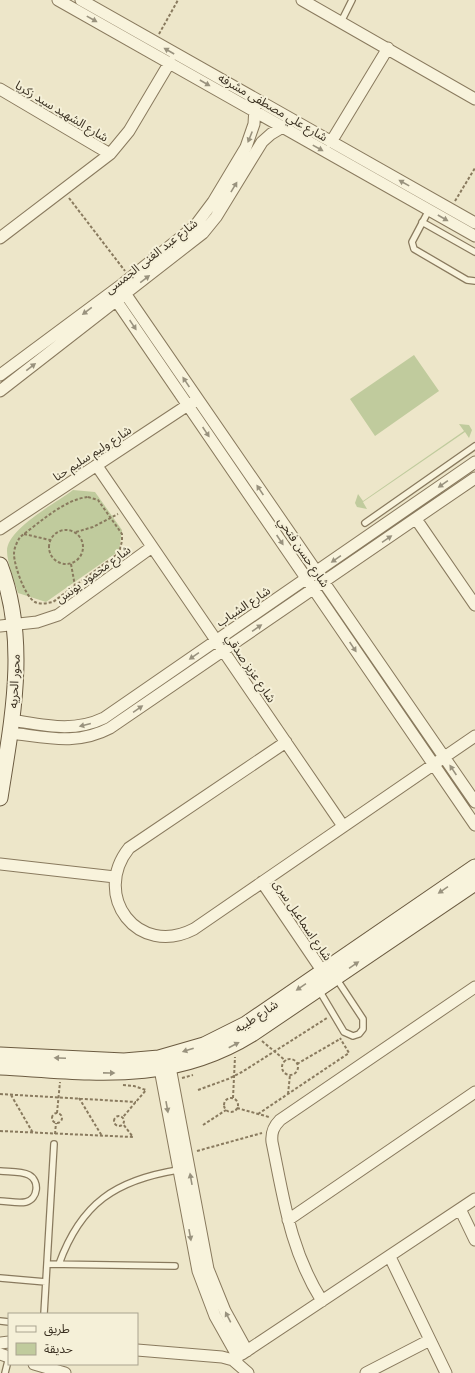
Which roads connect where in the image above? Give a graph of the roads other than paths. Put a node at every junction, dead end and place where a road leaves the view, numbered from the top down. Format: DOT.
graph roads {
  1 [pos="58,0"];
  2 [pos="81,0"];
  3 [pos="302,0"];
  4 [pos="352,0"];
  5 [pos="341,22"];
  6 [pos="388,48"];
  7 [pos="170,62"];
  8 [pos="0,89"];
  9 [pos="254,99"];
  10 [pos="475,99"];
  11 [pos="255,112"];
  12 [pos="295,122"];
  13 [pos="281,127"];
  14 [pos="331,142"];
  15 [pos="110,154"];
  16 [pos="429,210"];
  17 [pos="422,222"];
  18 [pos="475,223"];
  19 [pos="475,236"];
  20 [pos="0,238"];
  21 [pos="475,252"];
  22 [pos="475,282"];
  23 [pos="123,289"];
  24 [pos="113,297"];
  25 [pos="1,371"];
  26 [pos="0,391"];
  27 [pos="197,398"];
  28 [pos="188,405"];
  29 [pos="475,446"];
  30 [pos="475,462"];
  31 [pos="97,466"];
  32 [pos="475,478"];
  33 [pos="416,519"];
  34 [pos="365,523"];
  35 [pos="0,529"];
  36 [pos="152,547"];
  37 [pos="0,565"];
  38 [pos="317,573"];
  39 [pos="306,579"];
  40 [pos="323,582"];
  41 [pos="313,589"];
  42 [pos="475,605"];
  43 [pos="7,625"];
  44 [pos="216,640"];
  45 [pos="223,651"];
  46 [pos="10,726"];
  47 [pos="475,736"];
  48 [pos="286,742"];
  49 [pos="444,756"];
  50 [pos="433,764"];
  51 [pos="0,798"];
  52 [pos="475,802"];
  53 [pos="475,825"];
  54 [pos="343,826"];
  55 [pos="0,864"];
  56 [pos="475,867"];
  57 [pos="115,878"];
  58 [pos="262,882"];
  59 [pos="475,883"];
  60 [pos="329,975"];
  61 [pos="475,987"];
  62 [pos="318,989"];
  63 [pos="0,1055"];
  64 [pos="0,1067"];
  65 [pos="171,1070"];
  66 [pos="475,1092"];
  67 [pos="54,1144"];
  68 [pos="178,1170"];
  69 [pos="0,1172"];
  70 [pos="475,1199"];
  71 [pos="0,1201"];
  72 [pos="460,1209"];
  73 [pos="288,1220"];
  74 [pos="475,1240"];
  75 [pos="390,1257"];
  76 [pos="47,1264"];
  77 [pos="59,1264"];
  78 [pos="175,1266"];
  79 [pos="0,1278"];
  80 [pos="46,1282"];
  81 [pos="322,1301"];
  82 [pos="44,1313"];
  83 [pos="430,1340"];
  84 [pos="138,1350"];
  85 [pos="240,1356"];
  86 [pos="8,1361"];
  87 [pos="37,1365"];
  88 [pos="5,1373"];
  89 [pos="64,1373"];
  90 [pos="248,1373"];
  91 [pos="366,1373"];
  92 [pos="446,1373"];
  1 -- 7 [label="street, شارع علي مصطفى مشرفه, one-way"];
  9 -- 2 [label="street, شارع علي مصطفى مشرفه, one-way"];
  3 -- 5 [label="street"];
  4 -- 5 [label="lane"];
  5 -- 6 [label="street"];
  6 -- 10 [label="street"];
  6 -- 14 [label="street"];
  7 -- 11 [label="street, شارع علي مصطفى مشرفه, one-way"];
  7 -- 15 [label="street"];
  8 -- 15 [label="street, شارع الشهيد سيد زكريا"];
  9 -- 11 [label="street, شارع عبد الغنى الجمسى"];
  9 -- 12 [label="street, شارع علي مصطفى مشرفه"];
  11 -- 13 [label="street, شارع علي مصطفى مشرفه"];
  11 -- 23 [label="street, شارع عبد الغنى الجمسى, one-way"];
  12 -- 13 [label="street, شارع عبد الغنى الجمسى"];
  12 -- 14 [label="street, شارع علي مصطفى مشرفه"];
  13 -- 16 [label="street, شارع علي مصطفى مشرفه, one-way"];
  23 -- 13 [label="street, شارع عبد الغنى الجمسى, one-way"];
  18 -- 14 [label="street, شارع علي مصطفى مشرفه, one-way"];
  15 -- 20 [label="street"];
  16 -- 17 [label="lane"];
  16 -- 19 [label="street, شارع علي مصطفى مشرفه, one-way"];
  17 -- 21 [label="lane"];
  17 -- 22 [label="lane"];
  23 -- 24 [label="street, شارع عبد الغنى الجمسى"];
  27 -- 23 [label="street, شارع حسن فتحي, one-way"];
  24 -- 25 [label="street, شارع عبد الغنى الجمسى, one-way"];
  26 -- 24 [label="street, شارع عبد الغنى الجمسى, one-way"];
  24 -- 28 [label="street, شارع حسن فتحي, one-way"];
  27 -- 28 [label="street, شارع وليم سليم حنا"];
  38 -- 27 [label="street, شارع حسن فتحي, one-way"];
  28 -- 31 [label="street, شارع وليم سليم حنا"];
  28 -- 39 [label="street, شارع حسن فتحي, one-way"];
  29 -- 34 [label="lane"];
  30 -- 38 [label="street, شارع الشباب, one-way"];
  31 -- 35 [label="street, شارع وليم سليم حنا"];
  31 -- 36 [label="street, شارع عزيز صدقي"];
  32 -- 33 [label="street"];
  40 -- 33 [label="street, one-way"];
  33 -- 42 [label="street"];
  36 -- 43 [label="street, شارع محمود يونس"];
  36 -- 44 [label="street, شارع عزيز صدقي"];
  37 -- 43 [label="main road, محور الحريه"];
  38 -- 39 [label="street, شارع الشباب"];
  38 -- 40 [label="street, شارع حسن فتحي"];
  39 -- 41 [label="street, شارع حسن فتحي"];
  39 -- 44 [label="street, شارع الشباب"];
  40 -- 41 [label="street"];
  40 -- 49 [label="street, شارع حسن فتحي"];
  45 -- 41 [label="street, one-way"];
  41 -- 50 [label="street, شارع حسن فتحي, one-way"];
  43 -- 46 [label="main road, محور الحريه"];
  44 -- 45 [label="street, شارع عزيز صدقي"];
  44 -- 46 [label="street, شارع الشباب, one-way"];
  46 -- 45 [label="street, one-way"];
  45 -- 48 [label="street, شارع عزيز صدقي"];
  46 -- 51 [label="main road, محور الحريه"];
  47 -- 49 [label="street"];
  48 -- 54 [label="street, شارع عزيز صدقي"];
  48 -- 57 [label="street"];
  49 -- 50 [label="street"];
  52 -- 49 [label="street, شارع حسن فتحي, one-way"];
  50 -- 53 [label="street, شارع حسن فتحي"];
  50 -- 54 [label="street"];
  54 -- 58 [label="street"];
  55 -- 57 [label="street"];
  56 -- 60 [label="main road, شارع طيبه, one-way"];
  57 -- 58 [label="street"];
  58 -- 60 [label="street, شارع اسماعيل سرى"];
  60 -- 59 [label="main road, شارع طيبه, one-way"];
  60 -- 62 [label="main road, شارع طيبه"];
  60 -- 62 [label="lane"];
  60 -- 63 [label="main road, شارع طيبه, one-way"];
  61 -- 73 [label="street"];
  65 -- 62 [label="main road, شارع طيبه, one-way"];
  64 -- 65 [label="main road, شارع طيبه, one-way"];
  65 -- 68 [label="street, one-way"];
  85 -- 65 [label="street, one-way"];
  66 -- 73 [label="street"];
  67 -- 76 [label="lane"];
  68 -- 77 [label="lane"];
  68 -- 85 [label="street, one-way"];
  69 -- 71 [label="lane"];
  70 -- 72 [label="street"];
  72 -- 74 [label="street"];
  72 -- 75 [label="street"];
  73 -- 81 [label="street"];
  75 -- 81 [label="street"];
  75 -- 83 [label="street"];
  76 -- 77 [label="lane"];
  76 -- 80 [label="lane"];
  77 -- 78 [label="lane"];
  79 -- 80 [label="lane"];
  80 -- 82 [label="lane"];
  81 -- 85 [label="street"];
  83 -- 91 [label="street"];
  83 -- 92 [label="street"];
  84 -- 85 [label="street"];
  85 -- 90 [label="street"];
  86 -- 88 [label="lane"];
  87 -- 89 [label="street"];
}
